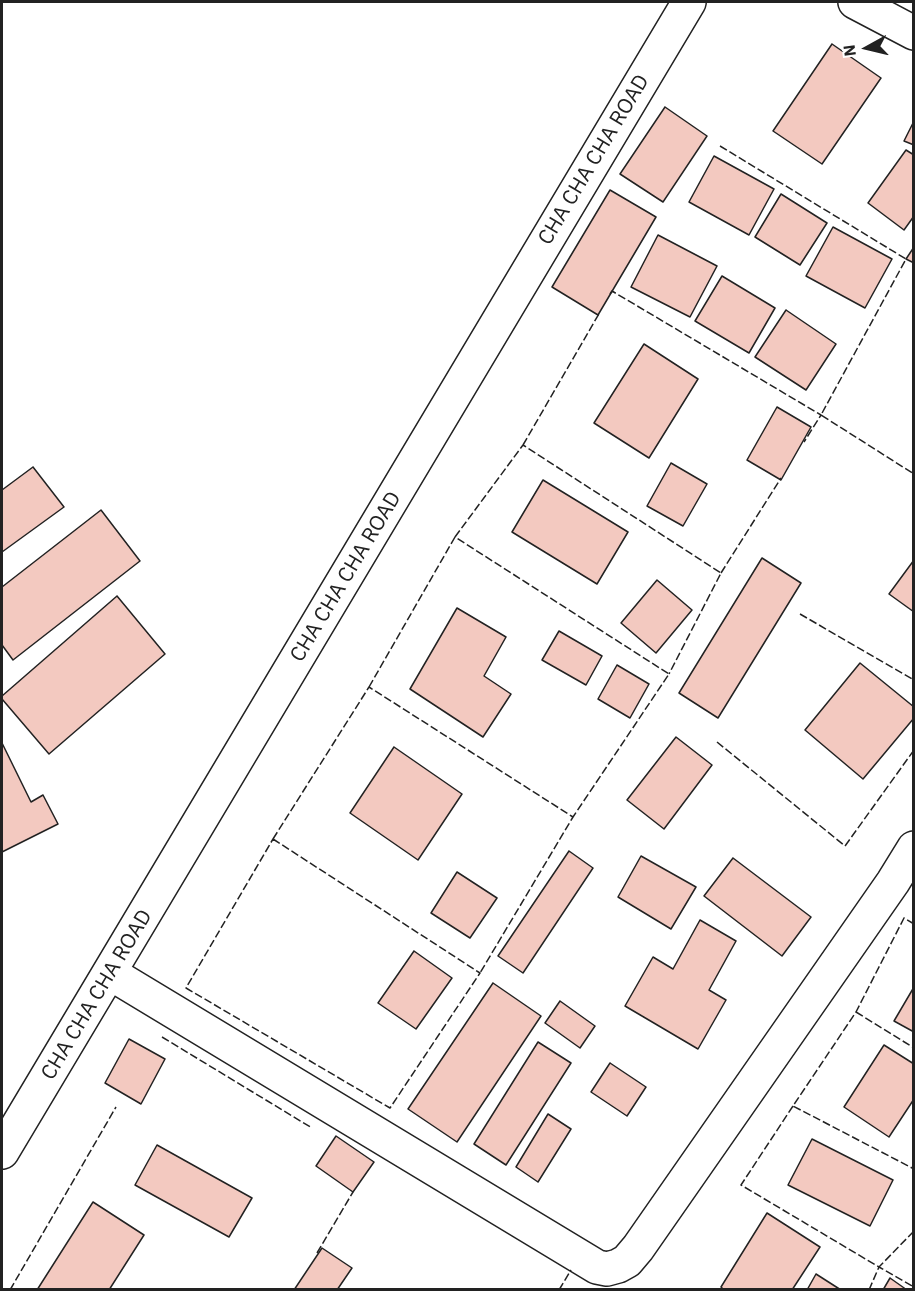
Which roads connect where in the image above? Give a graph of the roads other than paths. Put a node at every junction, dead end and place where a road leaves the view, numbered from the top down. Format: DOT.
graph roads {
  1 [pos="689,2"];
  2 [pos="855,2"];
  3 [pos="914,33"];
  4 [pos="914,848"];
  5 [pos="903,888"];
  6 [pos="110,974"];
  7 [pos="2,1152"];
  1 -- 6 [label="street, CHA CHA CHA ROAD"];
  2 -- 3 [label="street"];
  4 -- 5 [label="street"];
  5 -- 6 [label="street"];
  6 -- 7 [label="street, CHA CHA CHA ROAD"];
}
